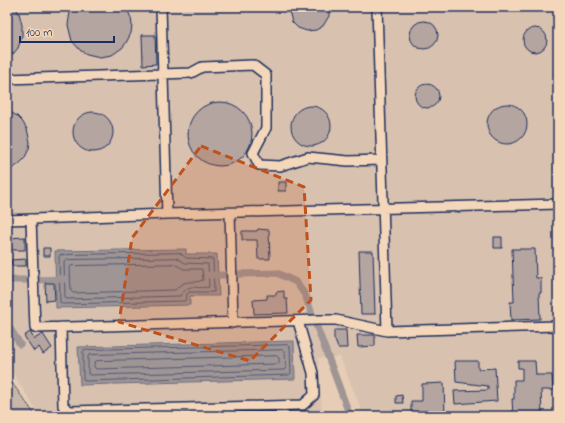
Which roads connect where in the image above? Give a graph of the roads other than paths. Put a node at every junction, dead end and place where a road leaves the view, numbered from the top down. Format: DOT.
graph roads {
  1 [pos="161,7"];
  2 [pos="377,7"];
  3 [pos="163,75"];
  4 [pos="7,79"];
  5 [pos="381,160"];
  6 [pos="558,204"];
  7 [pos="383,209"];
  8 [pos="230,213"];
  9 [pos="166,214"];
  10 [pos="7,220"];
  11 [pos="31,220"];
  12 [pos="298,321"];
  13 [pos="233,323"];
  14 [pos="558,326"];
  15 [pos="61,327"];
  16 [pos="387,331"];
  1 -- 3 [label="lane"];
  2 -- 5 [label="lane"];
  3 -- 4 [label="lane"];
  3 -- 5 [label="lane"];
  3 -- 9 [label="lane"];
  5 -- 7 [label="lane"];
  6 -- 7 [label="lane"];
  7 -- 8 [label="lane"];
  7 -- 16 [label="lane"];
  8 -- 9 [label="lane"];
  8 -- 13 [label="lane"];
  9 -- 11 [label="lane"];
  10 -- 11 [label="lane"];
  11 -- 15 [label="lane"];
  12 -- 13 [label="lane"];
  12 -- 15 [label="lane"];
  12 -- 16 [label="lane"];
  13 -- 15 [label="lane"];
  14 -- 16 [label="lane"];
}
